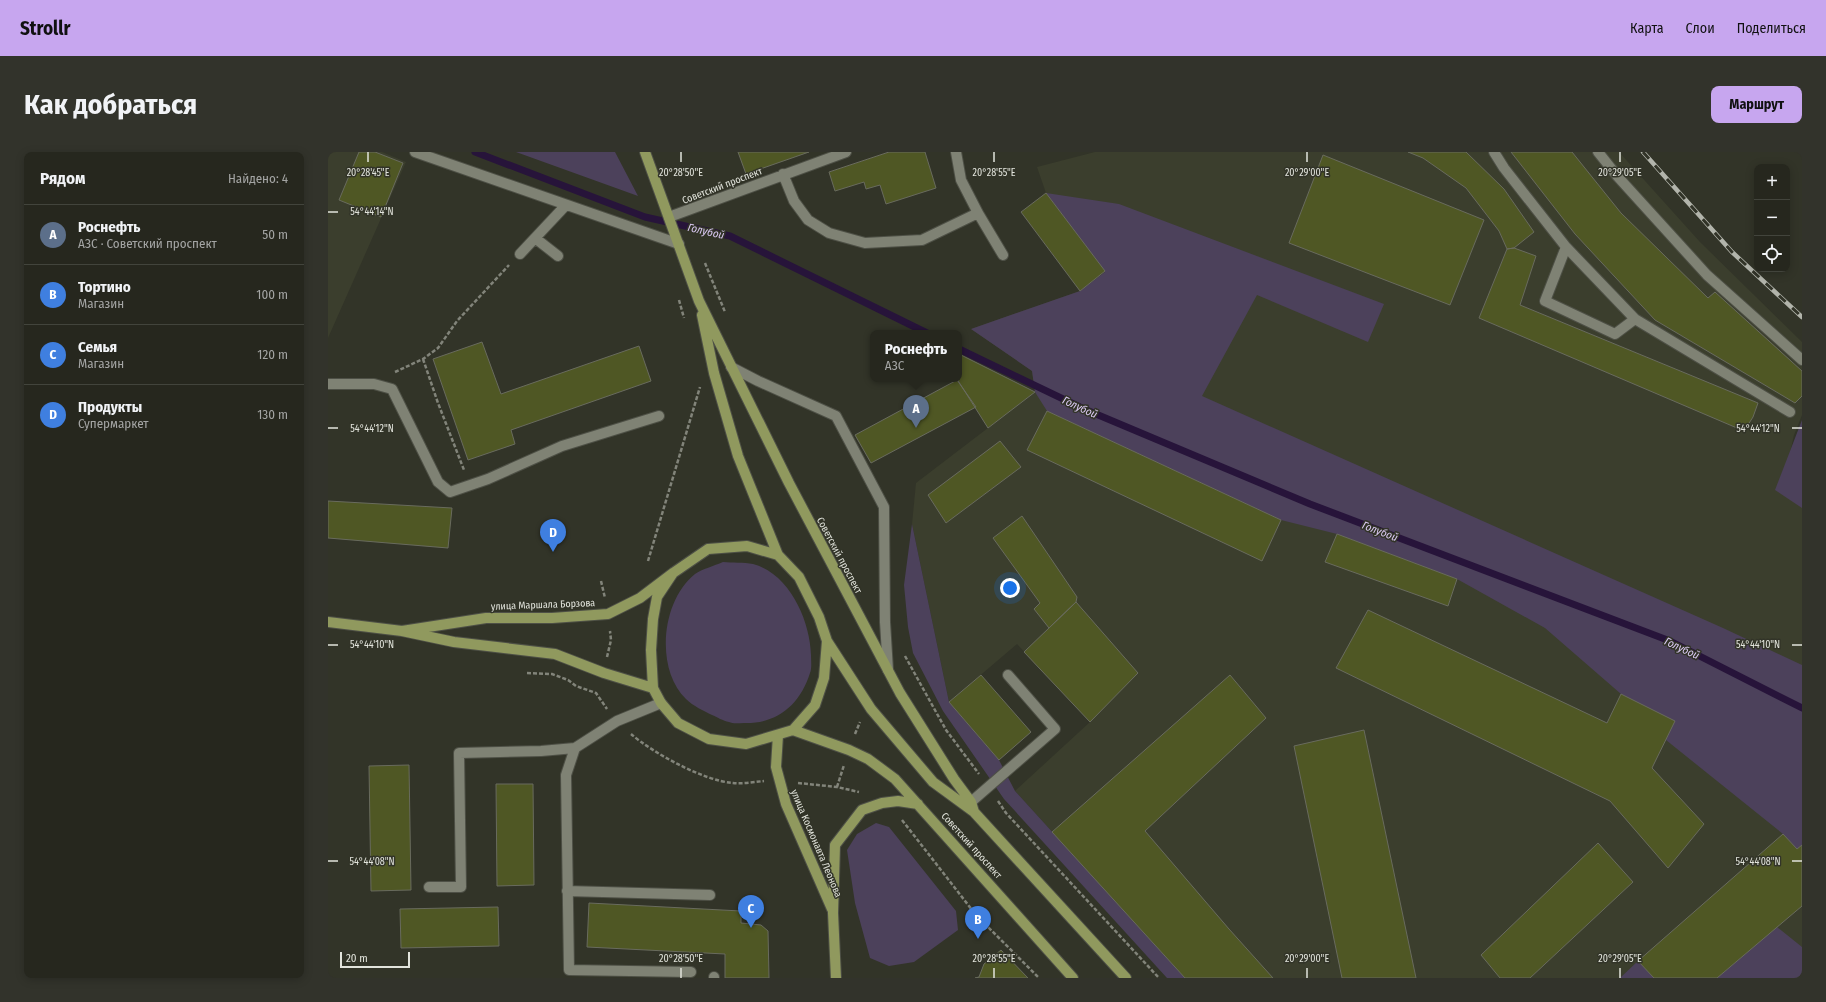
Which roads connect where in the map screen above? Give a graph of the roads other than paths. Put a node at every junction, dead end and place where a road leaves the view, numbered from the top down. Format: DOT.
graph roads {
  1 [pos="415,152"];
  2 [pos="645,152"];
  3 [pos="846,152"];
  4 [pos="956,152"];
  5 [pos="1494,152"];
  6 [pos="1598,152"];
  7 [pos="783,174"];
  8 [pos="566,205"];
  9 [pos="667,212"];
  10 [pos="978,213"];
  11 [pos="534,238"];
  12 [pos="679,244"];
  13 [pos="1566,247"];
  14 [pos="520,254"];
  15 [pos="1003,255"];
  16 [pos="558,256"];
  17 [pos="699,301"];
  18 [pos="1635,319"];
  19 [pos="1802,360"];
  20 [pos="731,367"];
  21 [pos="328,384"];
  22 [pos="1790,412"];
  23 [pos="659,416"];
  24 [pos="778,555"];
  25 [pos="673,573"];
  26 [pos="328,622"];
  27 [pos="402,631"];
  28 [pos="827,641"];
  29 [pos="888,670"];
  30 [pos="1008,675"];
  31 [pos="653,688"];
  32 [pos="661,703"];
  33 [pos="793,730"];
  34 [pos="778,736"];
  35 [pos="575,748"];
  36 [pos="918,804"];
  37 [pos="972,807"];
  38 [pos="430,887"];
  39 [pos="567,891"];
  40 [pos="710,895"];
  41 [pos="833,913"];
  42 [pos="569,970"];
  43 [pos="691,972"];
  44 [pos="581,978"];
  45 [pos="836,978"];
  46 [pos="1073,978"];
  47 [pos="1126,978"];
  1 -- 8 [label="street"];
  2 -- 9 [label="main road, Советский проспект"];
  3 -- 7 [label="street, Советский проспект"];
  4 -- 10 [label="street"];
  5 -- 13 [label="street"];
  6 -- 19 [label="street"];
  7 -- 9 [label="street, Советский проспект"];
  7 -- 10 [label="street"];
  8 -- 11 [label="street"];
  8 -- 12 [label="street"];
  9 -- 12 [label="main road, Советский проспект"];
  10 -- 15 [label="street"];
  11 -- 14 [label="street"];
  11 -- 16 [label="street"];
  12 -- 17 [label="main road, Советский проспект"];
  13 -- 18 [label="street"];
  13 -- 18 [label="street"];
  17 -- 20 [label="main road, Советский проспект"];
  17 -- 24 [label="main road, Советский проспект"];
  18 -- 22 [label="street"];
  20 -- 29 [label="main road, Советский проспект"];
  20 -- 29 [label="street"];
  21 -- 23 [label="street"];
  24 -- 25 [label="main road, улица Маршала Борзова"];
  24 -- 28 [label="main road, улица Маршала Борзова"];
  25 -- 27 [label="main road, улица Маршала Борзова"];
  25 -- 31 [label="main road, улица Маршала Борзова"];
  26 -- 27 [label="main road, улица Маршала Борзова"];
  27 -- 31 [label="main road, улица Маршала Борзова"];
  28 -- 33 [label="main road, улица Маршала Борзова"];
  28 -- 37 [label="main road, Советский проспект"];
  29 -- 37 [label="main road, Советский проспект"];
  30 -- 37 [label="street"];
  31 -- 32 [label="main road, улица Маршала Борзова"];
  32 -- 34 [label="main road, улица Маршала Борзова"];
  32 -- 35 [label="street"];
  33 -- 34 [label="main road, улица Маршала Борзова"];
  33 -- 36 [label="main road, Советский проспект"];
  34 -- 41 [label="main road, улица Космонавта Леонова"];
  35 -- 38 [label="street"];
  35 -- 39 [label="street"];
  36 -- 41 [label="main road, улица Космонавта Леонова"];
  36 -- 46 [label="main road, Советский проспект"];
  37 -- 47 [label="main road, Советский проспект"];
  39 -- 40 [label="street"];
  39 -- 42 [label="street"];
  41 -- 45 [label="main road, улица Космонавта Леонова"];
  42 -- 43 [label="street"];
  42 -- 44 [label="street"];
}
